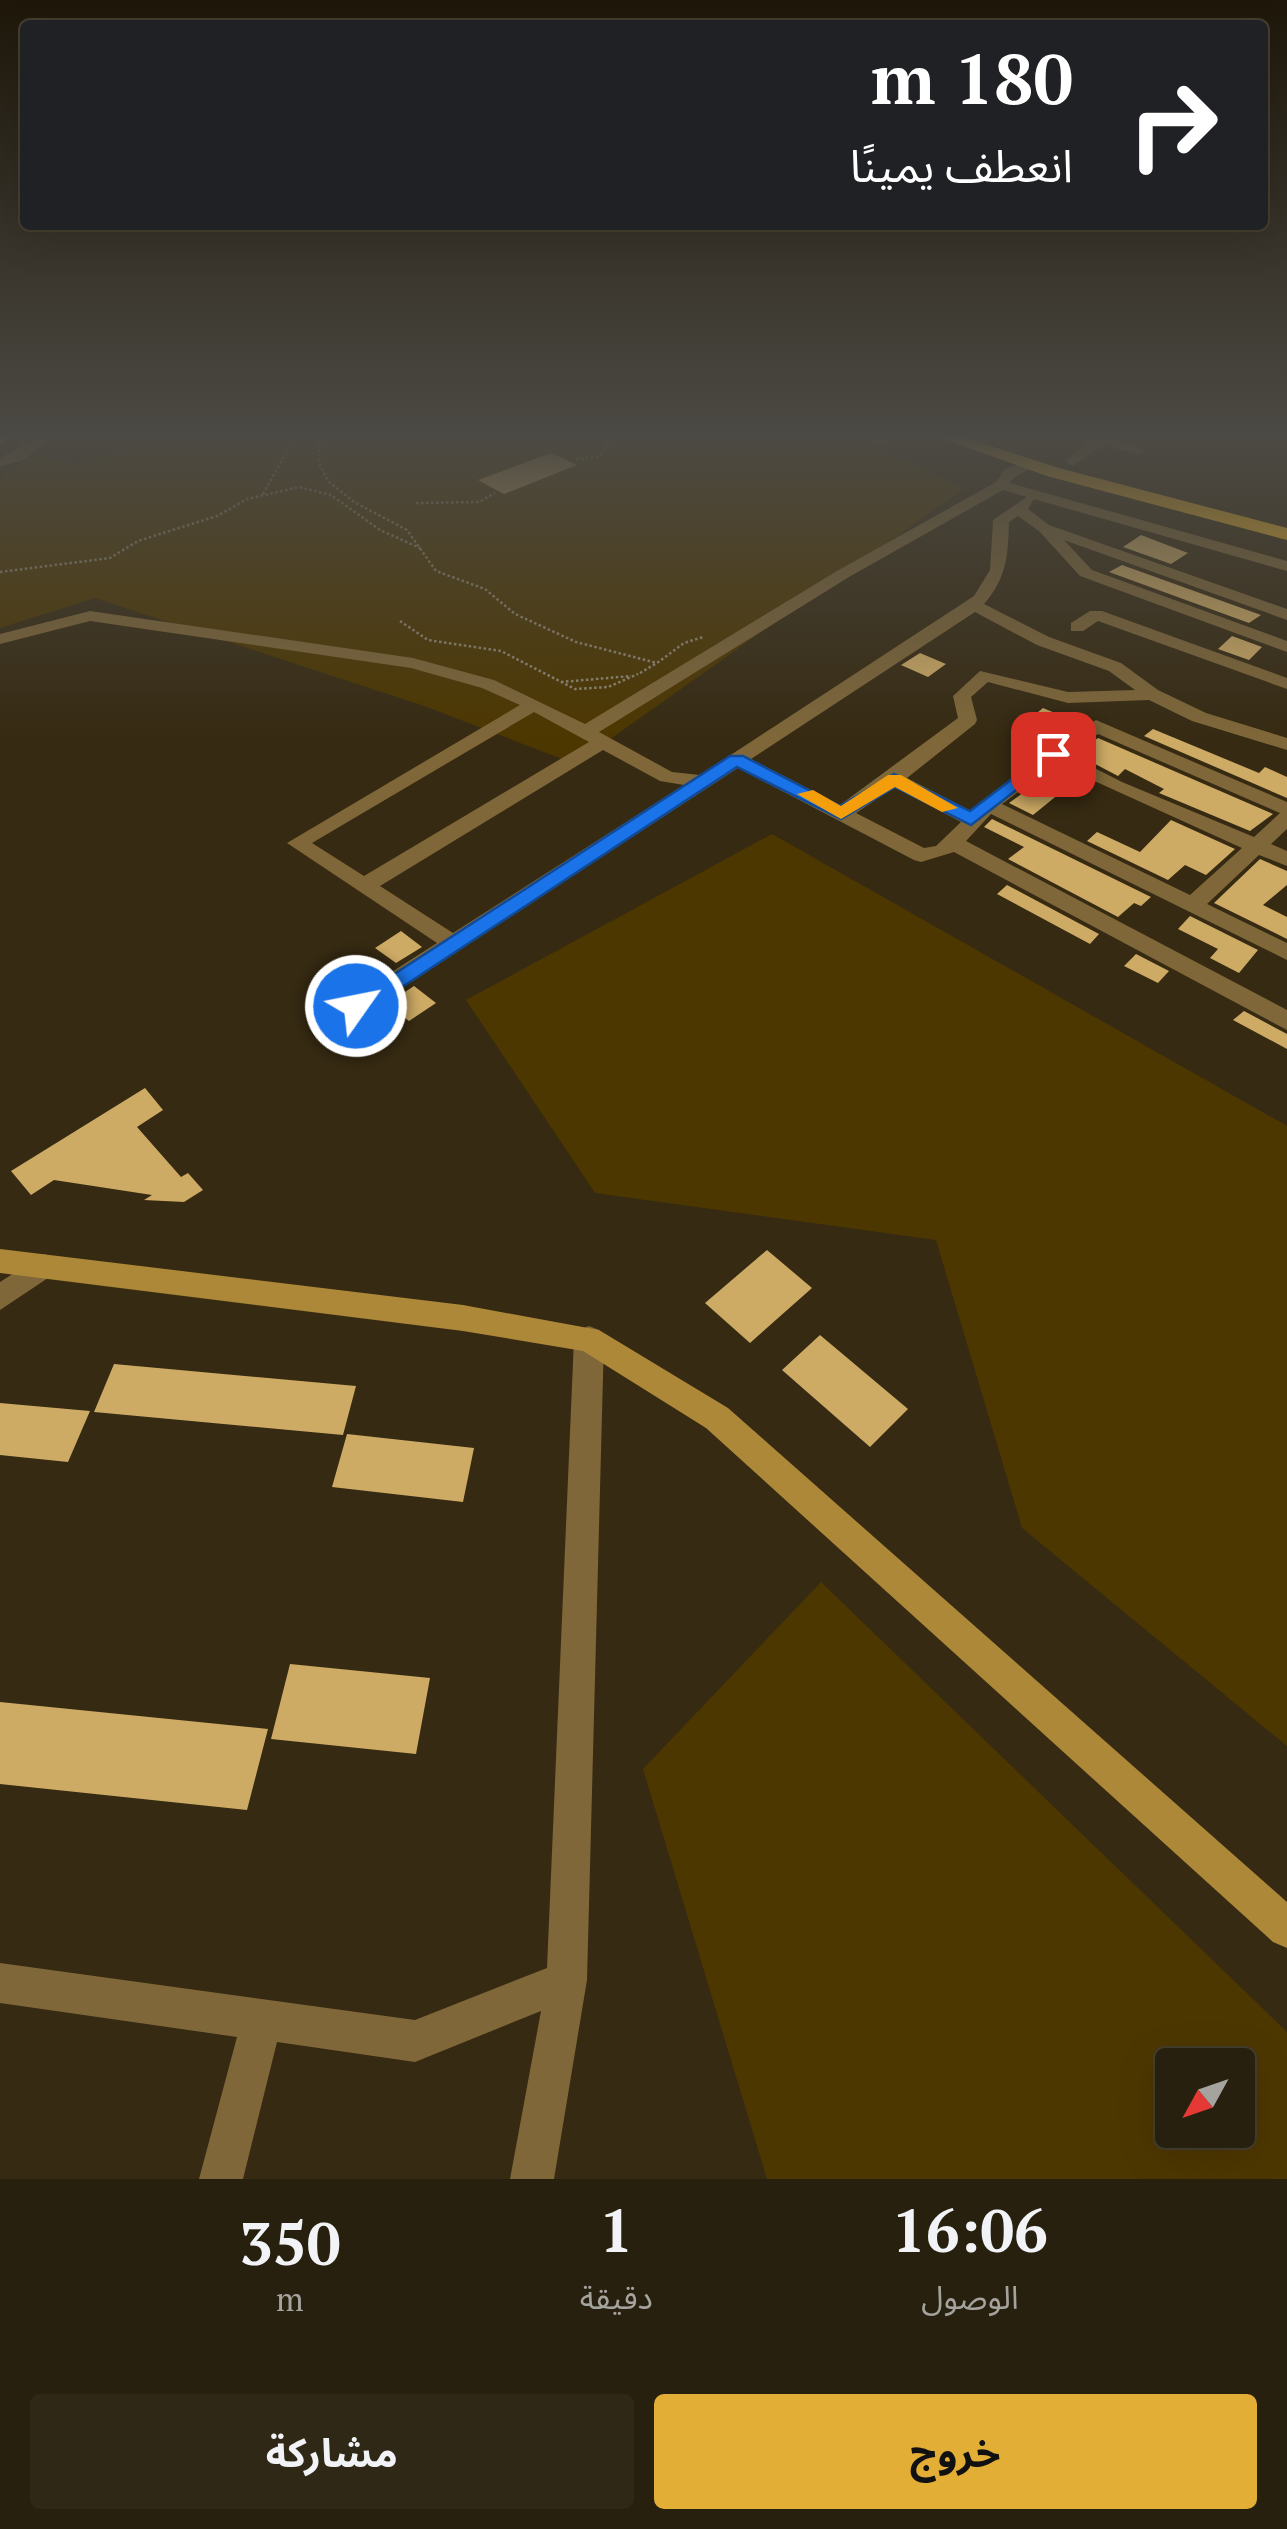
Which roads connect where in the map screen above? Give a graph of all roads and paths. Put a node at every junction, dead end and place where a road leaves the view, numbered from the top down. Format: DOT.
graph roads {
  1 [pos="155,536"];
  2 [pos="393,536"];
  3 [pos="411,536"];
  4 [pos="914,536"];
  5 [pos="1001,536"];
  6 [pos="1051,536"];
  7 [pos="1066,536"];
  8 [pos="1178,536"];
  9 [pos="1182,537"];
  10 [pos="420,548"];
  11 [pos="1146,563"];
  12 [pos="1287,566"];
  13 [pos="0,572"];
  14 [pos="974,605"];
  15 [pos="1287,615"];
  16 [pos="400,621"];
  17 [pos="1077,628"];
  18 [pos="0,639"];
  19 [pos="732,642"];
  20 [pos="1287,647"];
  21 [pos="657,663"];
  22 [pos="638,674"];
  23 [pos="558,682"];
  24 [pos="1287,684"];
  25 [pos="1152,694"];
  26 [pos="534,704"];
  27 [pos="594,737"];
  28 [pos="1287,744"];
  29 [pos="1053,754"];
  30 [pos="736,760"];
  31 [pos="894,779"];
  32 [pos="704,781"];
  33 [pos="1287,809"];
  34 [pos="980,812"];
  35 [pos="841,814"];
  36 [pos="1287,818"];
  37 [pos="953,843"];
  38 [pos="1255,846"];
  39 [pos="1287,859"];
  40 [pos="364,886"];
  41 [pos="1193,905"];
  42 [pos="453,943"];
  43 [pos="1287,952"];
  44 [pos="356,1006"];
  45 [pos="1287,1021"];
  46 [pos="0,1261"];
  47 [pos="44,1266"];
  48 [pos="0,1298"];
  49 [pos="589,1339"];
  50 [pos="1287,1928"];
  51 [pos="567,1980"];
  52 [pos="0,1982"];
  53 [pos="262,2020"];
  54 [pos="221,2179"];
  55 [pos="532,2179"];
  1 -- 13 [label="path"];
  2 -- 10 [label="path"];
  3 -- 10 [label="path"];
  4 -- 19 [label="street"];
  5 -- 14 [label="street"];
  6 -- 20 [label="street"];
  7 -- 11 [label="street"];
  8 -- 9 [label="street"];
  9 -- 11 [label="street"];
  9 -- 12 [label="street"];
  10 -- 21 [label="path"];
  11 -- 15 [label="street"];
  14 -- 25 [label="street"];
  14 -- 30 [label="street"];
  16 -- 23 [label="path"];
  17 -- 24 [label="street"];
  18 -- 26 [label="street"];
  19 -- 21 [label="path"];
  19 -- 27 [label="street"];
  21 -- 22 [label="path"];
  22 -- 23 [label="path"];
  22 -- 23 [label="path"];
  25 -- 28 [label="street"];
  25 -- 31 [label="street"];
  26 -- 27 [label="street"];
  26 -- 40 [label="street"];
  27 -- 32 [label="street"];
  27 -- 40 [label="street"];
  29 -- 33 [label="street"];
  29 -- 34 [label="street"];
  29 -- 38 [label="street"];
  30 -- 32 [label="street"];
  30 -- 35 [label="street"];
  31 -- 34 [label="street"];
  31 -- 35 [label="street"];
  32 -- 42 [label="street"];
  34 -- 37 [label="street"];
  34 -- 41 [label="street"];
  35 -- 37 [label="street"];
  36 -- 38 [label="street"];
  37 -- 45 [label="street"];
  38 -- 39 [label="street"];
  38 -- 41 [label="street"];
  40 -- 42 [label="street"];
  41 -- 43 [label="street"];
  42 -- 44 [label="street"];
  46 -- 47 [label="main road"];
  47 -- 48 [label="street"];
  47 -- 49 [label="main road"];
  49 -- 50 [label="main road"];
  49 -- 51 [label="street"];
  51 -- 53 [label="street"];
  51 -- 55 [label="street"];
  52 -- 53 [label="street"];
  53 -- 54 [label="street"];
}
